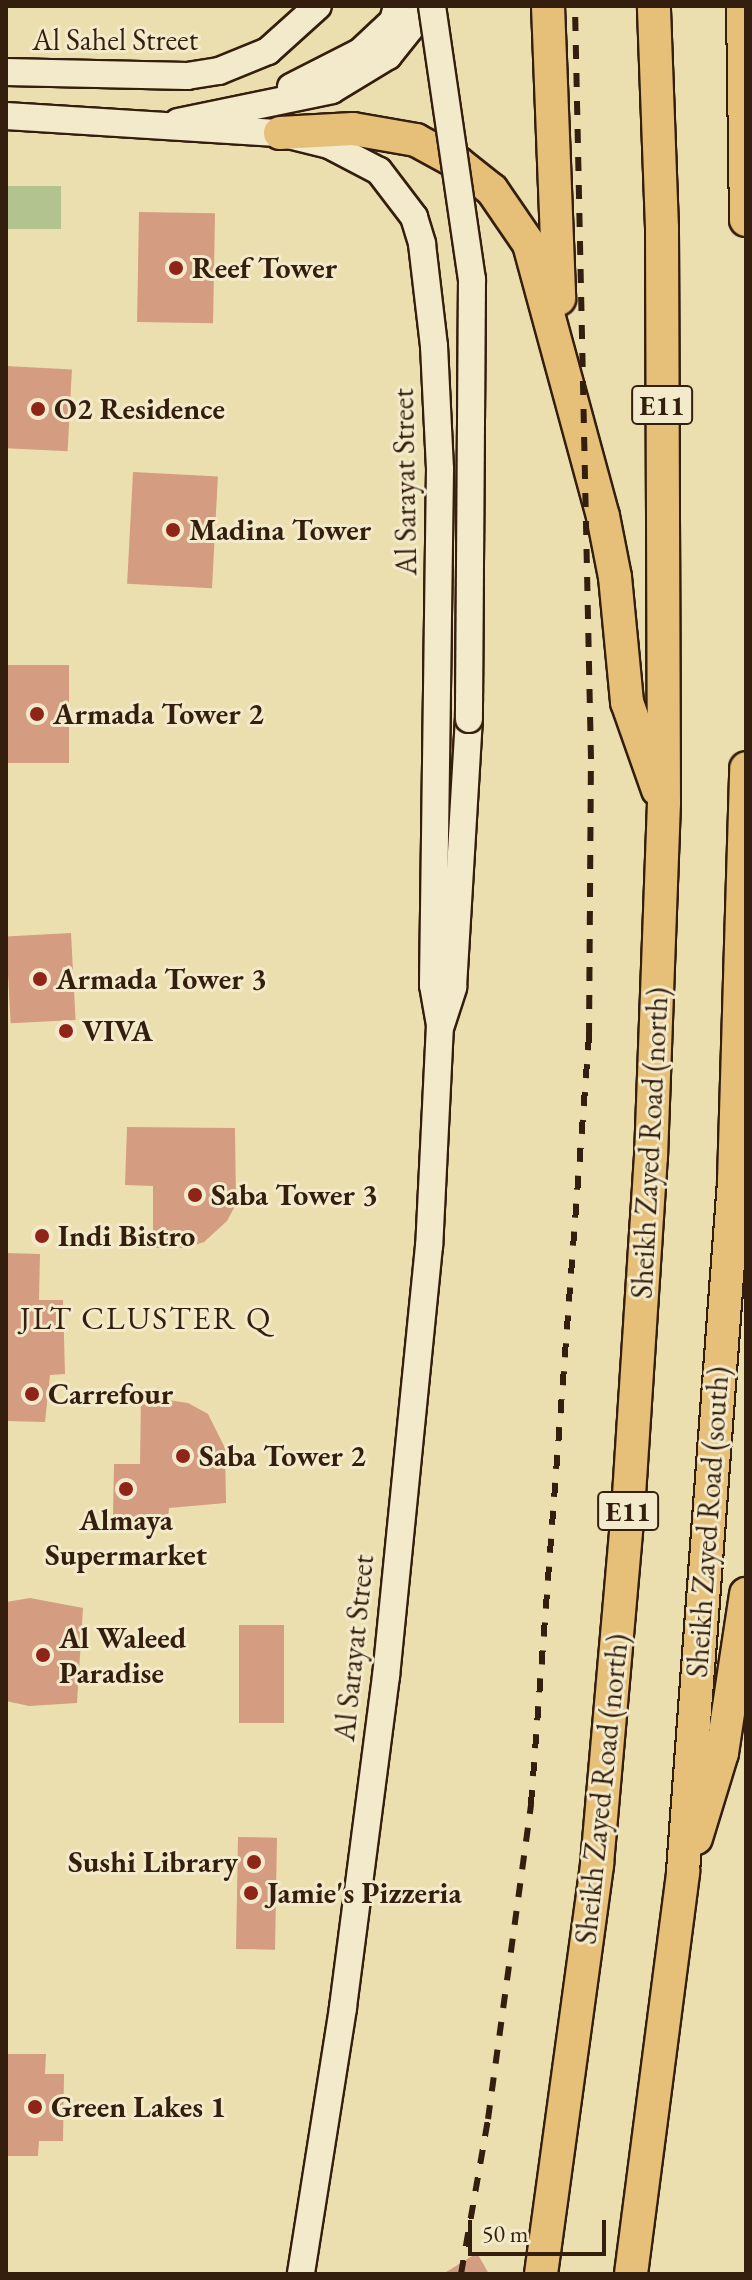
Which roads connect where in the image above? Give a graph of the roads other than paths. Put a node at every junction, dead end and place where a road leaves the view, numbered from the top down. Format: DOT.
graph roads {
  1 [pos="303,6"];
  2 [pos="318,6"];
  3 [pos="397,6"];
  4 [pos="430,6"];
  5 [pos="548,6"];
  6 [pos="654,6"];
  7 [pos="743,6"];
  8 [pos="268,51"];
  9 [pos="6,72"];
  10 [pos="248,107"];
  11 [pos="6,116"];
  12 [pos="167,126"];
  13 [pos="280,133"];
  14 [pos="746,220"];
  15 [pos="561,372"];
  16 [pos="746,768"];
  17 [pos="664,803"];
  18 [pos="440,1025"];
  19 [pos="746,1594"];
  20 [pos="683,1871"];
  21 [pos="301,2274"];
  22 [pos="541,2274"];
  23 [pos="631,2274"];
  1 -- 8 [label="main road"];
  2 -- 8 [label="main road"];
  3 -- 10 [label="main road"];
  4 -- 10 [label="main road, Al Sarayat Street"];
  4 -- 18 [label="main road, Al Sarayat Street, bridge"];
  5 -- 15 [label="highway"];
  6 -- 17 [label="highway, Sheikh Zayed Road (north) / E11"];
  7 -- 14 [label="highway"];
  8 -- 9 [label="main road, Al Sahel Street"];
  10 -- 12 [label="main road, Al Sarayat Street"];
  11 -- 12 [label="main road, Al Sarayat Street"];
  12 -- 13 [label="main road, Al Sarayat Street"];
  13 -- 15 [label="highway"];
  13 -- 18 [label="main road, Al Sarayat Street"];
  15 -- 17 [label="highway"];
  16 -- 20 [label="highway, Sheikh Zayed Road (south)"];
  17 -- 22 [label="highway, Sheikh Zayed Road (north) / E11"];
  18 -- 21 [label="main road, Al Sarayat Street"];
  19 -- 20 [label="highway"];
  20 -- 23 [label="highway, Sheikh Zayed Road (south)"];
}
